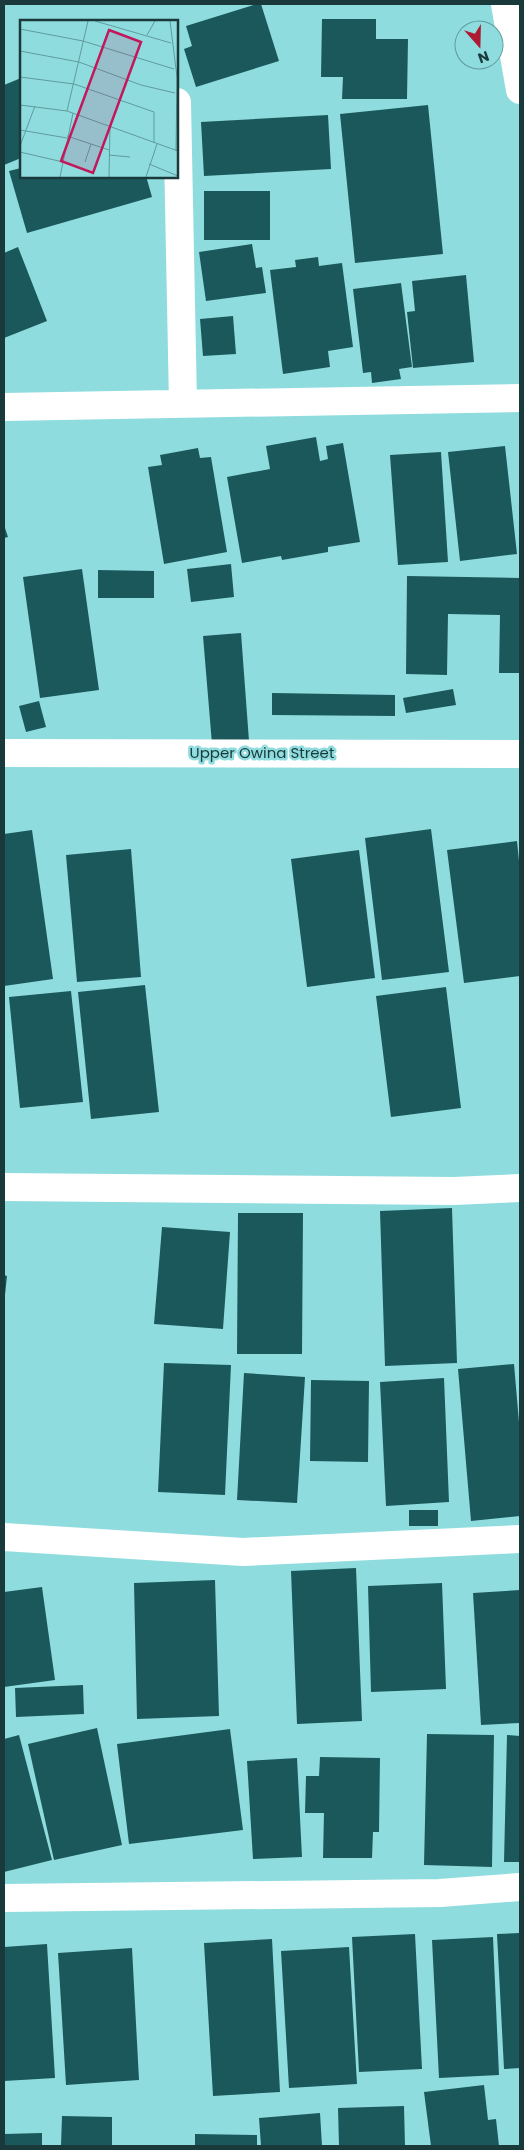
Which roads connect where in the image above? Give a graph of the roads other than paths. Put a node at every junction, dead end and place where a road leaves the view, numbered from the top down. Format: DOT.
graph roads {
  1 [pos="505,4"];
  2 [pos="520,90"];
  3 [pos="178,152"];
  4 [pos="520,398"];
  5 [pos="183,404"];
  6 [pos="4,406"];
  7 [pos="5,749"];
  8 [pos="520,754"];
  9 [pos="4,1187"];
  10 [pos="520,1188"];
  11 [pos="4,1537"];
  12 [pos="520,1539"];
  13 [pos="520,1887"];
  14 [pos="4,1898"];
  1 -- 2 [label="street"];
  3 -- 5 [label="street"];
  4 -- 5 [label="street"];
  5 -- 6 [label="street"];
  7 -- 8 [label="street, Upper Owina Street"];
  9 -- 10 [label="street"];
  11 -- 12 [label="street"];
  13 -- 14 [label="street"];
}
